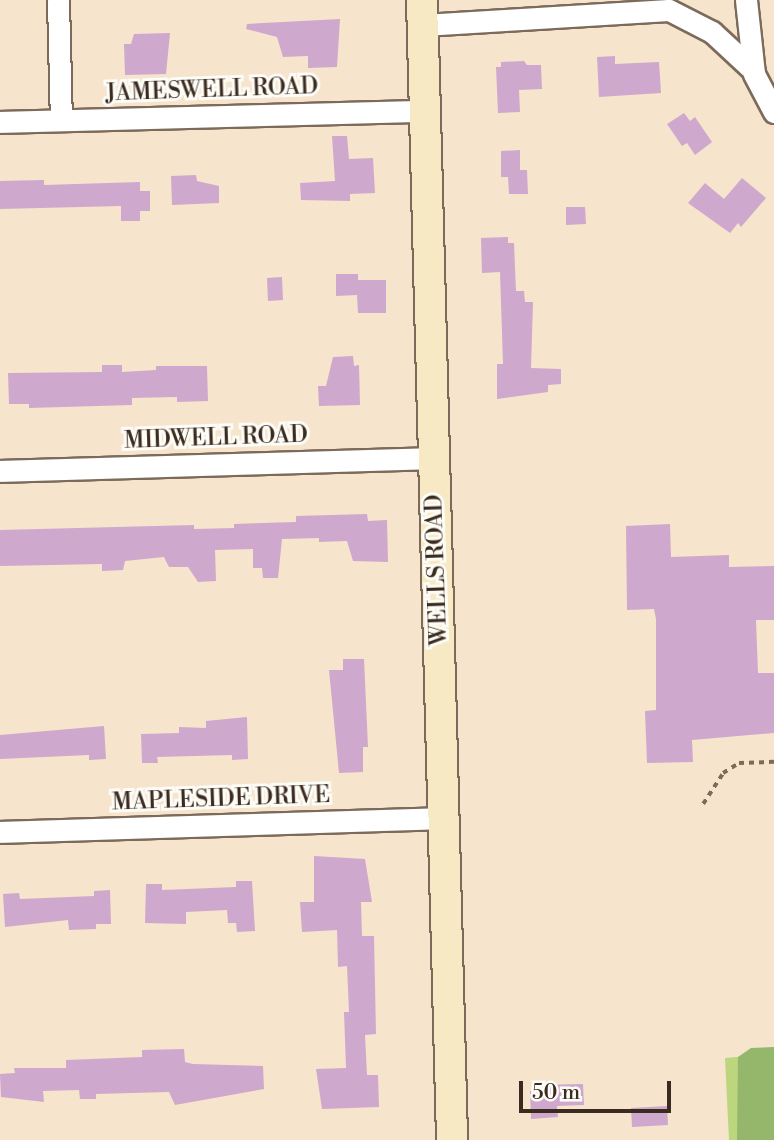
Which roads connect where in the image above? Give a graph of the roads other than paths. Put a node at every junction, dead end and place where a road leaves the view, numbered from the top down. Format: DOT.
graph roads {
  1 [pos="58,0"];
  2 [pos="746,0"];
  3 [pos="677,5"];
  4 [pos="422,13"];
  5 [pos="753,70"];
  6 [pos="425,111"];
  7 [pos="774,112"];
  8 [pos="61,120"];
  9 [pos="0,122"];
  10 [pos="434,458"];
  11 [pos="0,471"];
  12 [pos="444,818"];
  13 [pos="0,832"];
  14 [pos="452,1140"];
  1 -- 8 [label="street"];
  2 -- 5 [label="street"];
  3 -- 4 [label="street"];
  3 -- 5 [label="street"];
  4 -- 6 [label="main road, WELLS ROAD"];
  5 -- 7 [label="street"];
  6 -- 8 [label="street, JAMESWELL ROAD"];
  6 -- 10 [label="main road, WELLS ROAD"];
  8 -- 9 [label="street, JAMESWELL ROAD"];
  10 -- 11 [label="street, MIDWELL ROAD"];
  10 -- 12 [label="main road, WELLS ROAD"];
  12 -- 13 [label="street, MAPLESIDE DRIVE"];
  12 -- 14 [label="main road, WELLS ROAD"];
}
